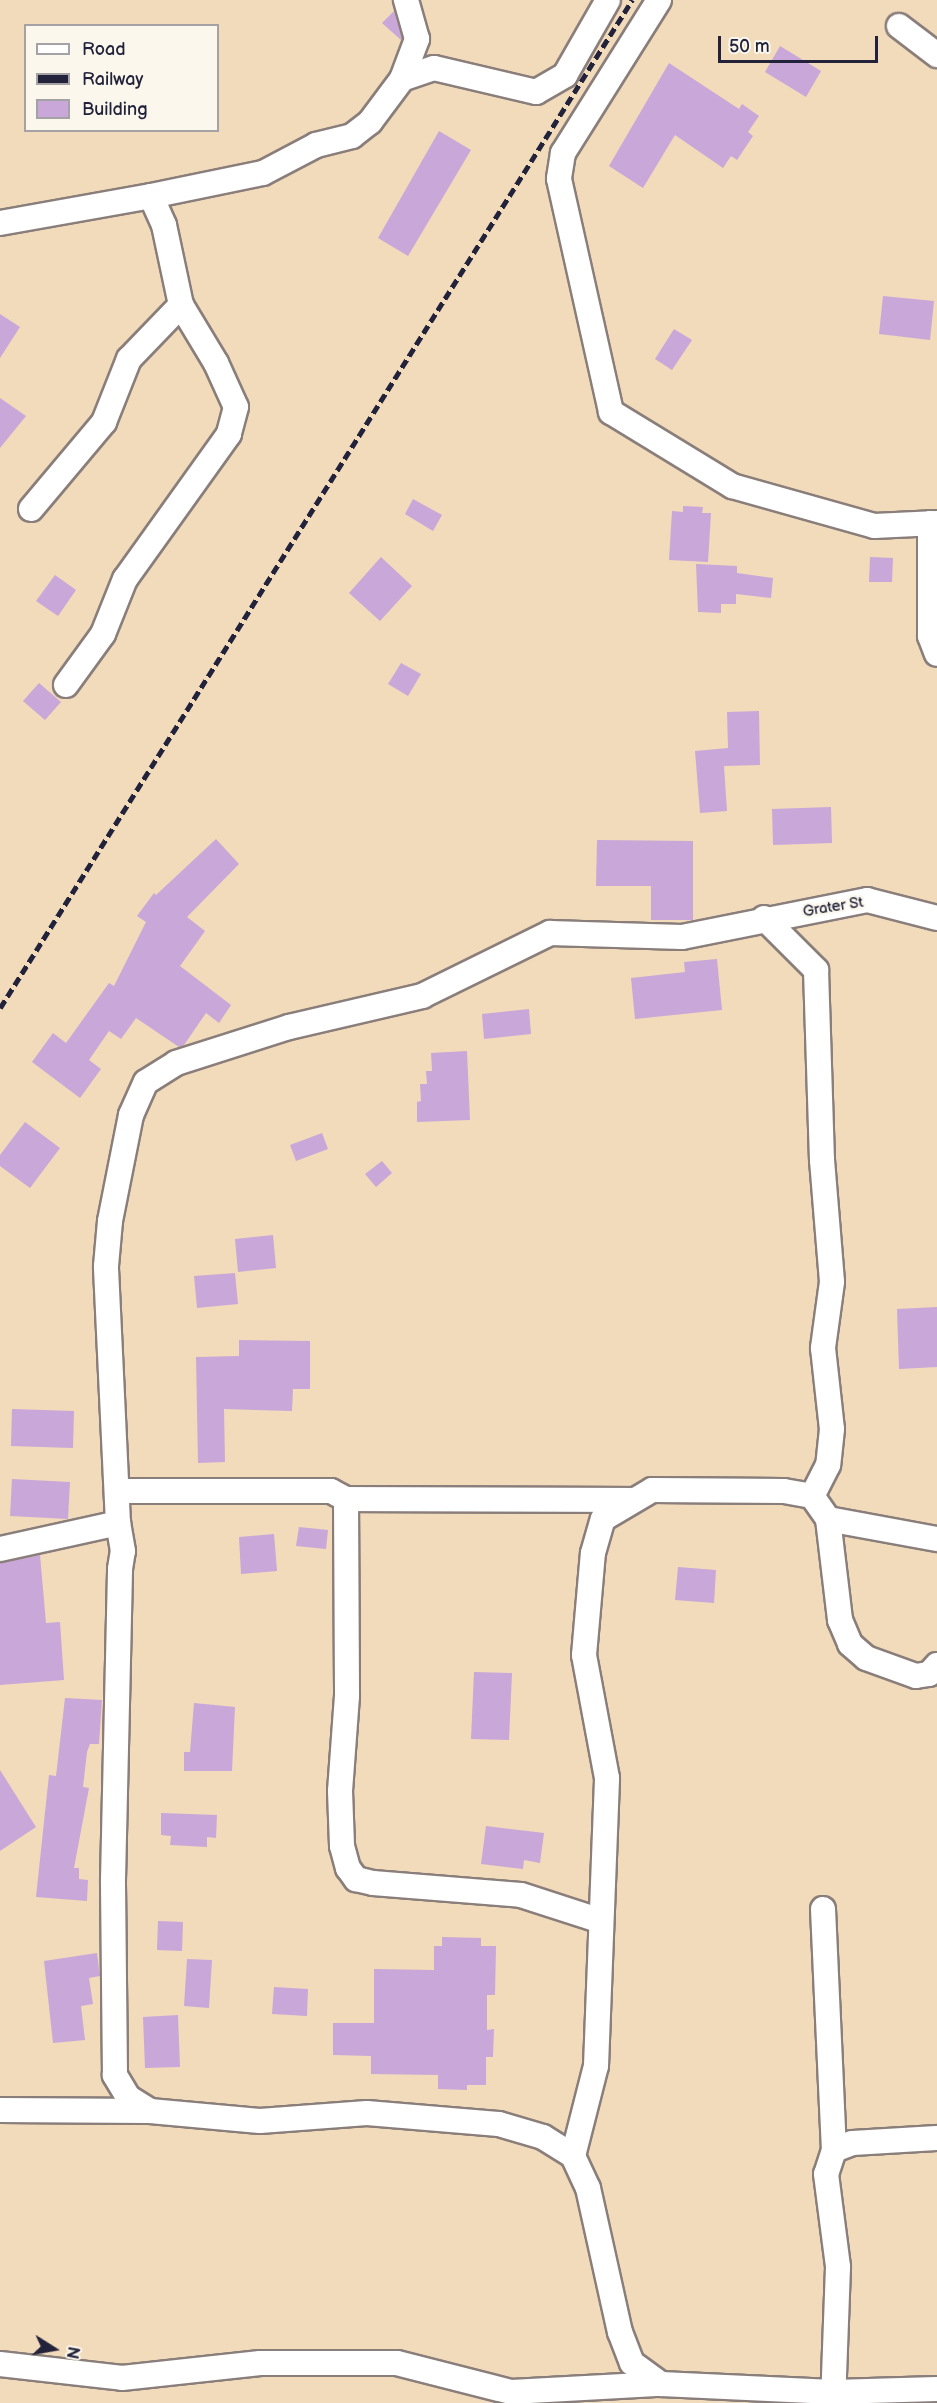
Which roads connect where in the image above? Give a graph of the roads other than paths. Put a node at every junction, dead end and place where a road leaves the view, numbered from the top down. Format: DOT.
graph roads {
  1 [pos="406,0"];
  2 [pos="608,0"];
  3 [pos="659,0"];
  4 [pos="899,26"];
  5 [pos="937,55"];
  6 [pos="402,79"];
  7 [pos="151,196"];
  8 [pos="0,224"];
  9 [pos="182,305"];
  10 [pos="31,509"];
  11 [pos="933,523"];
  12 [pos="937,654"];
  13 [pos="66,686"];
  14 [pos="764,918"];
  15 [pos="937,918"];
  16 [pos="118,1491"];
  17 [pos="812,1496"];
  18 [pos="346,1499"];
  19 [pos="630,1500"];
  20 [pos="828,1519"];
  21 [pos="118,1524"];
  22 [pos="937,1539"];
  23 [pos="0,1549"];
  24 [pos="937,1665"];
  25 [pos="823,1909"];
  26 [pos="601,1921"];
  27 [pos="0,2110"];
  28 [pos="150,2111"];
  29 [pos="937,2138"];
  30 [pos="834,2150"];
  31 [pos="573,2156"];
  32 [pos="0,2364"];
  33 [pos="661,2384"];
  34 [pos="937,2389"];
  35 [pos="833,2398"];
  1 -- 6 [label="street"];
  2 -- 6 [label="street"];
  3 -- 11 [label="street"];
  4 -- 5 [label="street"];
  6 -- 7 [label="street"];
  7 -- 8 [label="street"];
  7 -- 9 [label="street"];
  9 -- 10 [label="street"];
  9 -- 13 [label="street"];
  11 -- 12 [label="street"];
  14 -- 15 [label="street, Grater St"];
  14 -- 16 [label="street, Grater St"];
  14 -- 17 [label="street"];
  16 -- 18 [label="street"];
  16 -- 21 [label="street, Grater St"];
  17 -- 19 [label="street"];
  17 -- 20 [label="street"];
  18 -- 19 [label="street"];
  18 -- 26 [label="street"];
  19 -- 26 [label="street"];
  20 -- 22 [label="street"];
  20 -- 24 [label="street"];
  21 -- 23 [label="street"];
  21 -- 28 [label="street, Grater St"];
  25 -- 30 [label="street"];
  26 -- 31 [label="street"];
  27 -- 28 [label="street"];
  28 -- 31 [label="street"];
  29 -- 30 [label="street"];
  30 -- 35 [label="street"];
  31 -- 33 [label="street"];
  32 -- 33 [label="street"];
  33 -- 35 [label="street"];
  34 -- 35 [label="street"];
}
